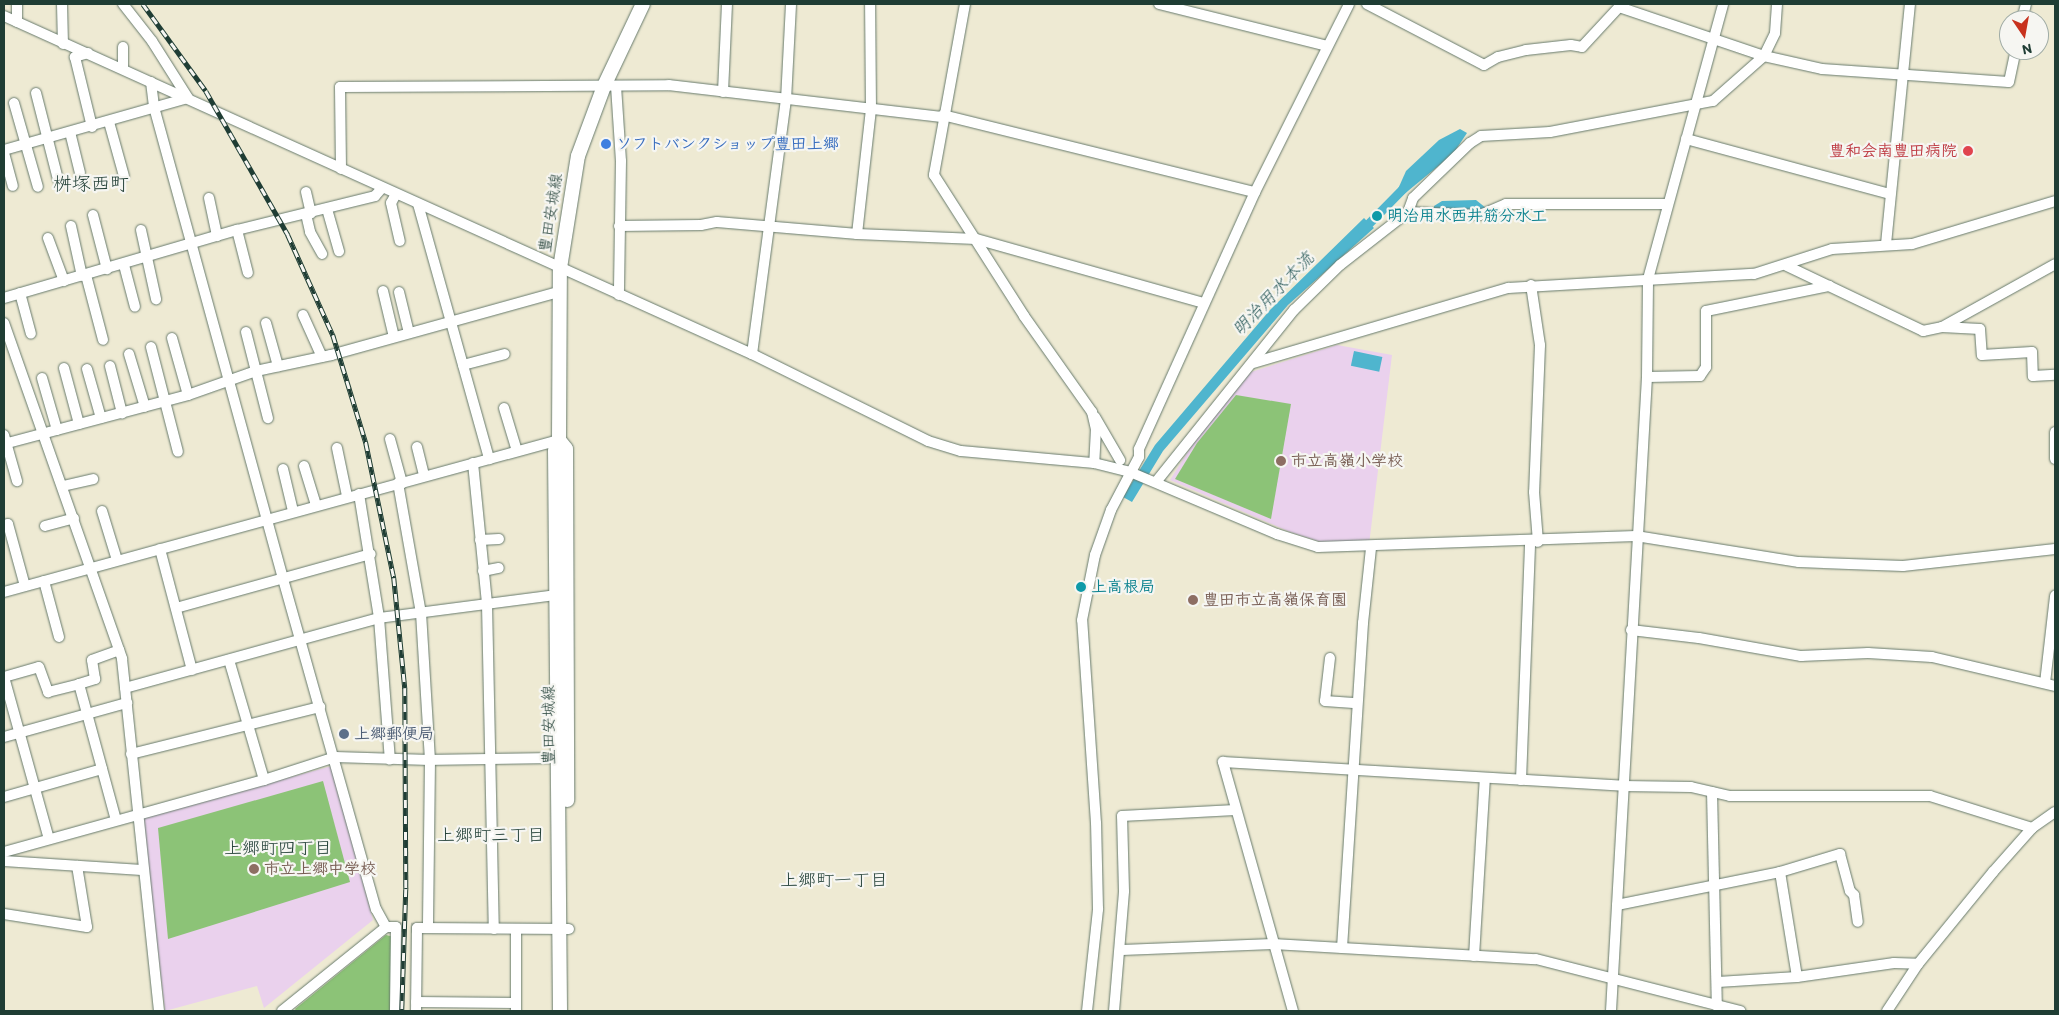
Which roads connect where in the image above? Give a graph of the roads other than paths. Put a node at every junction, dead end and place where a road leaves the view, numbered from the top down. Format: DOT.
graph roads {
  1 [pos="17,4"];
  2 [pos="62,4"];
  3 [pos="123,4"];
  4 [pos="643,4"];
  5 [pos="727,4"];
  6 [pos="791,4"];
  7 [pos="870,4"];
  8 [pos="965,4"];
  9 [pos="1159,4"];
  10 [pos="1349,4"];
  11 [pos="1368,4"];
  12 [pos="1723,4"];
  13 [pos="1777,4"];
  14 [pos="1910,4"];
  15 [pos="4,16"];
  16 [pos="18,22"];
  17 [pos="1714,39"];
  18 [pos="63,44"];
  19 [pos="1326,46"];
  20 [pos="123,47"];
  21 [pos="88,53"];
  22 [pos="1764,56"];
  23 [pos="2014,60"];
  24 [pos="123,70"];
  25 [pos="1902,75"];
  26 [pos="151,82"];
  27 [pos="610,86"];
  28 [pos="723,92"];
  29 [pos="36,93"];
  30 [pos="188,98"];
  31 [pos="786,100"];
  32 [pos="14,103"];
  33 [pos="1696,104"];
  34 [pos="154,107"];
  35 [pos="872,109"];
  36 [pos="943,116"];
  37 [pos="109,122"];
  38 [pos="92,127"];
  39 [pos="70,132"];
  40 [pos="46,138"];
  41 [pos="1686,140"];
  42 [pos="27,143"];
  43 [pos="4,151"];
  44 [pos="341,169"];
  45 [pos="80,173"];
  46 [pos="124,176"];
  47 [pos="58,179"];
  48 [pos="13,186"];
  49 [pos="38,187"];
  50 [pos="382,188"];
  51 [pos="306,192"];
  52 [pos="1255,192"];
  53 [pos="396,194"];
  54 [pos="1890,194"];
  55 [pos="209,198"];
  56 [pos="2055,201"];
  57 [pos="418,204"];
  58 [pos="1667,204"];
  59 [pos="327,208"];
  60 [pos="1408,212"];
  61 [pos="309,213"];
  62 [pos="93,215"];
  63 [pos="71,226"];
  64 [pos="618,226"];
  65 [pos="771,227"];
  66 [pos="141,230"];
  67 [pos="237,230"];
  68 [pos="857,234"];
  69 [pos="217,236"];
  70 [pos="48,238"];
  71 [pos="976,239"];
  72 [pos="400,241"];
  73 [pos="193,243"];
  74 [pos="1886,244"];
  75 [pos="339,251"];
  76 [pos="322,254"];
  77 [pos="145,256"];
  78 [pos="124,264"];
  79 [pos="2055,264"];
  80 [pos="1786,266"];
  81 [pos="560,268"];
  82 [pos="107,269"];
  83 [pos="248,273"];
  84 [pos="84,276"];
  85 [pos="1648,280"];
  86 [pos="64,281"];
  87 [pos="1531,285"];
  88 [pos="1829,286"];
  89 [pos="383,291"];
  90 [pos="399,292"];
  91 [pos="558,292"];
  92 [pos="20,293"];
  93 [pos="619,295"];
  94 [pos="4,298"];
  95 [pos="156,299"];
  96 [pos="1204,303"];
  97 [pos="135,307"];
  98 [pos="303,315"];
  99 [pos="451,322"];
  100 [pos="4,323"];
  101 [pos="266,323"];
  102 [pos="1942,327"];
  103 [pos="246,332"];
  104 [pos="409,333"];
  105 [pos="32,334"];
  106 [pos="394,337"];
  107 [pos="172,338"];
  108 [pos="103,340"];
  109 [pos="151,347"];
  110 [pos="129,354"];
  111 [pos="505,354"];
  112 [pos="752,354"];
  113 [pos="322,357"];
  114 [pos="1253,363"];
  115 [pos="463,365"];
  116 [pos="110,366"];
  117 [pos="278,366"];
  118 [pos="64,368"];
  119 [pos="87,369"];
  120 [pos="256,371"];
  121 [pos="2055,375"];
  122 [pos="1647,377"];
  123 [pos="42,378"];
  124 [pos="229,382"];
  125 [pos="188,395"];
  126 [pos="165,401"];
  127 [pos="145,407"];
  128 [pos="504,408"];
  129 [pos="1092,412"];
  130 [pos="122,413"];
  131 [pos="101,418"];
  132 [pos="268,418"];
  133 [pos="79,424"];
  134 [pos="57,430"];
  135 [pos="2055,432"];
  136 [pos="44,434"];
  137 [pos="390,439"];
  138 [pos="560,440"];
  139 [pos="4,441"];
  140 [pos="417,447"];
  141 [pos="337,448"];
  142 [pos="517,451"];
  143 [pos="178,452"];
  144 [pos="489,459"];
  145 [pos="2055,459"];
  146 [pos="1120,460"];
  147 [pos="473,463"];
  148 [pos="1094,463"];
  149 [pos="304,466"];
  150 [pos="283,469"];
  151 [pos="1133,472"];
  152 [pos="424,476"];
  153 [pos="92,479"];
  154 [pos="17,481"];
  155 [pos="1151,481"];
  156 [pos="400,483"];
  157 [pos="63,486"];
  158 [pos="359,494"];
  159 [pos="347,496"];
  160 [pos="316,505"];
  161 [pos="293,511"];
  162 [pos="102,512"];
  163 [pos="74,518"];
  164 [pos="269,519"];
  165 [pos="4,525"];
  166 [pos="45,526"];
  167 [pos="1636,536"];
  168 [pos="499,539"];
  169 [pos="480,540"];
  170 [pos="1534,542"];
  171 [pos="1371,548"];
  172 [pos="160,549"];
  173 [pos="2055,550"];
  174 [pos="371,554"];
  175 [pos="117,560"];
  176 [pos="92,567"];
  177 [pos="500,568"];
  178 [pos="483,571"];
  179 [pos="283,579"];
  180 [pos="44,581"];
  181 [pos="25,586"];
  182 [pos="4,592"];
  183 [pos="561,594"];
  184 [pos="2055,596"];
  185 [pos="487,604"];
  186 [pos="176,608"];
  187 [pos="421,613"];
  188 [pos="379,618"];
  189 [pos="1631,630"];
  190 [pos="59,637"];
  191 [pos="300,639"];
  192 [pos="119,650"];
  193 [pos="1330,658"];
  194 [pos="229,660"];
  195 [pos="192,670"];
  196 [pos="4,677"];
  197 [pos="79,684"];
  198 [pos="2050,684"];
  199 [pos="125,688"];
  200 [pos="127,703"];
  201 [pos="1357,703"];
  202 [pos="320,707"];
  203 [pos="88,714"];
  204 [pos="249,725"];
  205 [pos="20,732"];
  206 [pos="4,737"];
  207 [pos="131,754"];
  208 [pos="335,757"];
  209 [pos="562,758"];
  210 [pos="390,760"];
  211 [pos="430,760"];
  212 [pos="490,760"];
  213 [pos="102,769"];
  214 [pos="1353,769"];
  215 [pos="1485,778"];
  216 [pos="264,780"];
  217 [pos="1521,780"];
  218 [pos="1622,786"];
  219 [pos="35,788"];
  220 [pos="1712,792"];
  221 [pos="4,797"];
  222 [pos="1235,810"];
  223 [pos="2055,812"];
  224 [pos="138,815"];
  225 [pos="116,820"];
  226 [pos="2032,828"];
  227 [pos="49,839"];
  228 [pos="4,852"];
  229 [pos="4,861"];
  230 [pos="77,866"];
  231 [pos="142,870"];
  232 [pos="1780,872"];
  233 [pos="1716,886"];
  234 [pos="1617,905"];
  235 [pos="4,914"];
  236 [pos="1858,922"];
  237 [pos="386,927"];
  238 [pos="428,928"];
  239 [pos="494,929"];
  240 [pos="516,929"];
  241 [pos="564,929"];
  242 [pos="1273,944"];
  243 [pos="1342,948"];
  244 [pos="1122,950"];
  245 [pos="1474,956"];
  246 [pos="1918,964"];
  247 [pos="1797,977"];
  248 [pos="1613,980"];
  249 [pos="1718,982"];
  250 [pos="1717,1006"];
  251 [pos="416,1007"];
  252 [pos="516,1007"];
  253 [pos="285,1010"];
  254 [pos="159,1011"];
  255 [pos="395,1011"];
  256 [pos="560,1011"];
  257 [pos="569,1011"];
  258 [pos="1087,1011"];
  259 [pos="1114,1011"];
  260 [pos="1292,1011"];
  261 [pos="1611,1011"];
  262 [pos="1740,1011"];
  263 [pos="1888,1011"];
  1 -- 16 [label="street"];
  2 -- 18 [label="street"];
  3 -- 30 [label="street"];
  4 -- 27 [label="main road, 豊田安城線"];
  5 -- 28 [label="street"];
  6 -- 31 [label="street"];
  7 -- 35 [label="street"];
  8 -- 36 [label="street"];
  9 -- 19 [label="street"];
  10 -- 19 [label="street"];
  11 -- 17 [label="street"];
  12 -- 17 [label="street"];
  13 -- 22 [label="street"];
  14 -- 25 [label="street"];
  15 -- 16 [label="street"];
  16 -- 18 [label="street"];
  17 -- 22 [label="street"];
  17 -- 33 [label="street"];
  18 -- 21 [label="street"];
  19 -- 52 [label="street"];
  20 -- 24 [label="street"];
  21 -- 24 [label="street"];
  21 -- 38 [label="street"];
  22 -- 25 [label="street"];
  22 -- 33 [label="street"];
  23 -- 25 [label="street"];
  24 -- 26 [label="street"];
  25 -- 54 [label="street"];
  26 -- 30 [label="street"];
  26 -- 34 [label="street"];
  27 -- 28 [label="street"];
  27 -- 44 [label="street"];
  27 -- 64 [label="street"];
  27 -- 81 [label="main road, 豊田安城線"];
  28 -- 31 [label="street"];
  29 -- 40 [label="street"];
  30 -- 34 [label="street"];
  30 -- 44 [label="street"];
  31 -- 35 [label="street"];
  31 -- 65 [label="street"];
  32 -- 42 [label="street"];
  33 -- 41 [label="street"];
  33 -- 60 [label="street"];
  34 -- 37 [label="street"];
  34 -- 73 [label="street"];
  35 -- 36 [label="street"];
  35 -- 68 [label="street"];
  36 -- 52 [label="street"];
  36 -- 71 [label="street"];
  37 -- 38 [label="street"];
  37 -- 46 [label="street"];
  38 -- 39 [label="street"];
  39 -- 40 [label="street"];
  39 -- 45 [label="street"];
  40 -- 42 [label="street"];
  40 -- 47 [label="street"];
  41 -- 54 [label="street"];
  41 -- 58 [label="street"];
  42 -- 43 [label="street"];
  42 -- 49 [label="street"];
  43 -- 48 [label="street"];
  44 -- 50 [label="street"];
  50 -- 53 [label="street"];
  50 -- 59 [label="street"];
  51 -- 61 [label="street"];
  52 -- 96 [label="street"];
  53 -- 57 [label="street"];
  53 -- 72 [label="street"];
  54 -- 74 [label="street"];
  55 -- 69 [label="street"];
  56 -- 74 [label="street"];
  57 -- 81 [label="street"];
  57 -- 99 [label="street"];
  58 -- 60 [label="street"];
  58 -- 85 [label="street"];
  59 -- 61 [label="street"];
  59 -- 75 [label="street"];
  60 -- 114 [label="street"];
  61 -- 67 [label="street"];
  61 -- 76 [label="street"];
  62 -- 82 [label="street"];
  63 -- 84 [label="street"];
  64 -- 65 [label="street"];
  64 -- 93 [label="street"];
  65 -- 68 [label="street"];
  65 -- 112 [label="street"];
  66 -- 77 [label="street"];
  67 -- 69 [label="street"];
  67 -- 83 [label="street"];
  68 -- 71 [label="street"];
  69 -- 73 [label="street"];
  70 -- 86 [label="street"];
  71 -- 96 [label="street"];
  71 -- 129 [label="street"];
  73 -- 77 [label="street"];
  73 -- 124 [label="street"];
  74 -- 80 [label="street"];
  77 -- 78 [label="street"];
  77 -- 95 [label="street"];
  78 -- 82 [label="street"];
  78 -- 97 [label="street"];
  79 -- 102 [label="street"];
  80 -- 85 [label="street"];
  80 -- 88 [label="street"];
  81 -- 91 [label="main road, 豊田安城線"];
  81 -- 93 [label="street"];
  82 -- 84 [label="street"];
  84 -- 86 [label="street"];
  84 -- 108 [label="street"];
  85 -- 87 [label="street"];
  85 -- 122 [label="street"];
  86 -- 92 [label="street"];
  87 -- 114 [label="street"];
  87 -- 170 [label="street"];
  88 -- 102 [label="street"];
  88 -- 122 [label="street"];
  89 -- 106 [label="street"];
  90 -- 104 [label="street"];
  91 -- 99 [label="street"];
  91 -- 138 [label="main road, 豊田安城線"];
  92 -- 94 [label="street"];
  92 -- 105 [label="street"];
  93 -- 112 [label="street"];
  96 -- 151 [label="street"];
  98 -- 113 [label="street"];
  99 -- 104 [label="street"];
  99 -- 115 [label="street"];
  100 -- 136 [label="street"];
  101 -- 117 [label="street"];
  102 -- 121 [label="street"];
  103 -- 120 [label="street"];
  104 -- 106 [label="street"];
  106 -- 113 [label="street"];
  107 -- 125 [label="street"];
  109 -- 126 [label="street"];
  110 -- 127 [label="street"];
  111 -- 115 [label="street"];
  112 -- 148 [label="street"];
  113 -- 117 [label="street"];
  114 -- 155 [label="street"];
  115 -- 144 [label="street"];
  116 -- 130 [label="street"];
  117 -- 120 [label="street"];
  118 -- 133 [label="street"];
  119 -- 131 [label="street"];
  120 -- 124 [label="street"];
  120 -- 132 [label="street"];
  122 -- 167 [label="street"];
  123 -- 134 [label="street"];
  124 -- 125 [label="street"];
  124 -- 164 [label="street"];
  125 -- 126 [label="street"];
  126 -- 127 [label="street"];
  126 -- 143 [label="street"];
  127 -- 130 [label="street"];
  128 -- 142 [label="street"];
  129 -- 146 [label="street"];
  129 -- 148 [label="street"];
  130 -- 131 [label="street"];
  131 -- 133 [label="street"];
  133 -- 134 [label="street"];
  134 -- 136 [label="street"];
  135 -- 145 [label="street"];
  136 -- 139 [label="street"];
  136 -- 157 [label="street"];
  137 -- 156 [label="street"];
  138 -- 142 [label="street"];
  138 -- 183 [label="main road, 豊田安城線"];
  139 -- 154 [label="street"];
  140 -- 152 [label="street"];
  141 -- 159 [label="street"];
  142 -- 144 [label="street"];
  144 -- 147 [label="street"];
  147 -- 152 [label="street"];
  147 -- 169 [label="street"];
  148 -- 151 [label="street"];
  149 -- 160 [label="street"];
  150 -- 161 [label="street"];
  151 -- 155 [label="street"];
  151 -- 258 [label="street"];
  152 -- 156 [label="street"];
  153 -- 157 [label="street"];
  155 -- 171 [label="street"];
  156 -- 158 [label="street"];
  156 -- 187 [label="street"];
  157 -- 163 [label="street"];
  158 -- 159 [label="street"];
  158 -- 174 [label="street"];
  159 -- 160 [label="street"];
  160 -- 161 [label="street"];
  161 -- 164 [label="street"];
  162 -- 175 [label="street"];
  163 -- 166 [label="street"];
  163 -- 176 [label="street"];
  164 -- 172 [label="street"];
  164 -- 179 [label="street"];
  165 -- 181 [label="street"];
  167 -- 170 [label="street"];
  167 -- 173 [label="street"];
  167 -- 189 [label="street"];
  168 -- 169 [label="street"];
  169 -- 178 [label="street"];
  170 -- 171 [label="street"];
  170 -- 217 [label="street"];
  171 -- 201 [label="street"];
  172 -- 175 [label="street"];
  172 -- 186 [label="street"];
  174 -- 179 [label="street"];
  174 -- 188 [label="street"];
  175 -- 176 [label="street"];
  176 -- 180 [label="street"];
  176 -- 192 [label="street"];
  177 -- 178 [label="street"];
  178 -- 185 [label="street"];
  179 -- 186 [label="street"];
  179 -- 191 [label="street"];
  180 -- 181 [label="street"];
  180 -- 190 [label="street"];
  181 -- 182 [label="street"];
  183 -- 185 [label="street"];
  183 -- 209 [label="main road, 豊田安城線"];
  184 -- 198 [label="street"];
  185 -- 187 [label="street"];
  185 -- 212 [label="street"];
  186 -- 195 [label="street"];
  187 -- 188 [label="street"];
  187 -- 211 [label="street"];
  188 -- 191 [label="street"];
  188 -- 210 [label="street"];
  189 -- 198 [label="street"];
  189 -- 218 [label="street"];
  191 -- 194 [label="street"];
  191 -- 202 [label="street"];
  192 -- 197 [label="street"];
  192 -- 199 [label="street"];
  193 -- 201 [label="street"];
  194 -- 195 [label="street"];
  194 -- 204 [label="street"];
  195 -- 199 [label="street"];
  196 -- 197 [label="street"];
  196 -- 205 [label="street"];
  197 -- 203 [label="street"];
  199 -- 200 [label="street"];
  200 -- 203 [label="street"];
  200 -- 207 [label="street"];
  201 -- 214 [label="street"];
  202 -- 204 [label="street"];
  202 -- 208 [label="street"];
  203 -- 205 [label="street"];
  203 -- 213 [label="street"];
  204 -- 207 [label="street"];
  204 -- 216 [label="street"];
  205 -- 206 [label="street"];
  205 -- 219 [label="street"];
  207 -- 224 [label="street"];
  208 -- 210 [label="street"];
  208 -- 216 [label="street"];
  208 -- 237 [label="street"];
  209 -- 212 [label="street"];
  209 -- 241 [label="main road, 豊田安城線"];
  210 -- 211 [label="street"];
  211 -- 212 [label="street"];
  211 -- 238 [label="street"];
  212 -- 239 [label="street"];
  213 -- 219 [label="street"];
  213 -- 225 [label="street"];
  214 -- 215 [label="street"];
  214 -- 222 [label="street"];
  214 -- 243 [label="street"];
  215 -- 217 [label="street"];
  215 -- 245 [label="street"];
  216 -- 224 [label="street"];
  217 -- 218 [label="street"];
  218 -- 220 [label="street"];
  218 -- 234 [label="street"];
  219 -- 221 [label="street"];
  219 -- 227 [label="street"];
  220 -- 226 [label="street"];
  220 -- 233 [label="street"];
  222 -- 242 [label="street"];
  222 -- 244 [label="street"];
  223 -- 226 [label="street"];
  224 -- 225 [label="street"];
  224 -- 231 [label="street"];
  225 -- 227 [label="street"];
  226 -- 246 [label="street"];
  227 -- 228 [label="street"];
  229 -- 230 [label="street"];
  230 -- 231 [label="street"];
  230 -- 235 [label="street"];
  231 -- 254 [label="street"];
  232 -- 233 [label="street"];
  232 -- 236 [label="street"];
  232 -- 247 [label="street"];
  233 -- 234 [label="street"];
  233 -- 249 [label="street"];
  234 -- 248 [label="street"];
  237 -- 253 [label="street"];
  237 -- 255 [label="street"];
  238 -- 239 [label="street"];
  238 -- 251 [label="street"];
  239 -- 240 [label="street"];
  240 -- 241 [label="street"];
  240 -- 252 [label="street"];
  241 -- 256 [label="main road, 豊田安城線"];
  241 -- 257 [label="main road, 豊田安城線"];
  242 -- 243 [label="street"];
  242 -- 244 [label="street"];
  242 -- 260 [label="street"];
  243 -- 245 [label="street"];
  244 -- 259 [label="street"];
  245 -- 248 [label="street"];
  246 -- 247 [label="street"];
  246 -- 263 [label="street"];
  247 -- 249 [label="street"];
  248 -- 250 [label="street"];
  248 -- 261 [label="street"];
  249 -- 250 [label="street"];
  250 -- 262 [label="street"];
  251 -- 252 [label="street"];
}
